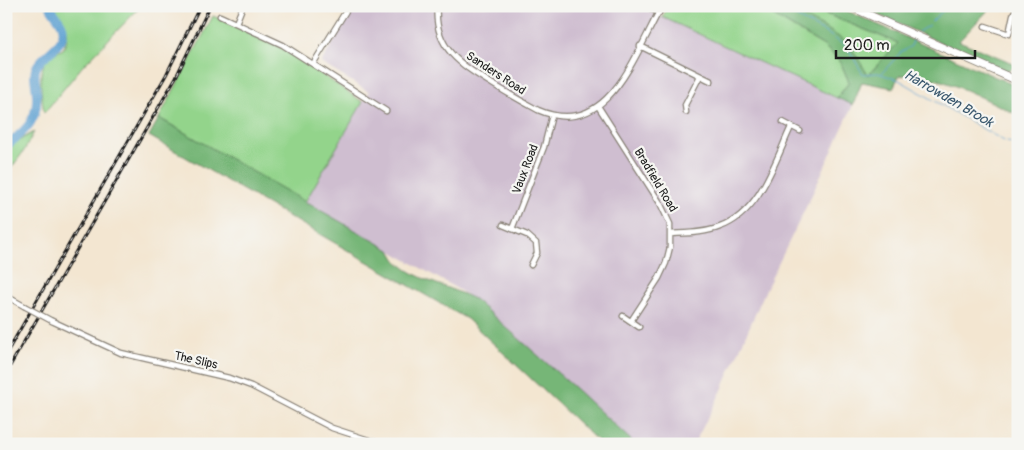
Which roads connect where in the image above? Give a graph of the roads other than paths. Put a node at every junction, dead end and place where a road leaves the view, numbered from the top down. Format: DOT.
graph roads {
  1 [pos="349,6"];
  2 [pos="438,6"];
  3 [pos="647,6"];
  4 [pos="662,6"];
  5 [pos="849,6"];
  6 [pos="1018,6"];
  7 [pos="242,8"];
  8 [pos="659,13"];
  9 [pos="220,16"];
  10 [pos="236,23"];
  11 [pos="985,26"];
  12 [pos="640,46"];
  13 [pos="313,64"];
  14 [pos="700,76"];
  15 [pos="711,81"];
  16 [pos="1018,81"];
  17 [pos="598,106"];
  18 [pos="386,111"];
  19 [pos="686,112"];
  20 [pos="552,116"];
  21 [pos="782,122"];
  22 [pos="791,127"];
  23 [pos="800,131"];
  24 [pos="503,225"];
  25 [pos="512,229"];
  26 [pos="671,234"];
  27 [pos="531,265"];
  28 [pos="6,296"];
  29 [pos="623,316"];
  30 [pos="631,321"];
  31 [pos="639,327"];
  32 [pos="381,444"];
  1 -- 13 [label="street"];
  2 -- 20 [label="street, Sanders Road"];
  3 -- 8 [label="street"];
  4 -- 8 [label="street"];
  5 -- 16 [label="main road"];
  6 -- 11 [label="street"];
  7 -- 10 [label="street"];
  8 -- 12 [label="street"];
  9 -- 10 [label="street"];
  10 -- 13 [label="street"];
  12 -- 14 [label="street"];
  12 -- 17 [label="street"];
  13 -- 18 [label="street"];
  14 -- 15 [label="street"];
  14 -- 19 [label="street"];
  17 -- 20 [label="street"];
  17 -- 26 [label="street, Bradfield Road"];
  20 -- 25 [label="street, Vaux Road"];
  21 -- 22 [label="street"];
  22 -- 23 [label="street"];
  22 -- 26 [label="street"];
  24 -- 25 [label="street"];
  25 -- 27 [label="street"];
  26 -- 30 [label="street, Bradfield Road"];
  28 -- 32 [label="street, The Slips, bridge"];
  29 -- 30 [label="street"];
  30 -- 31 [label="street"];
}
